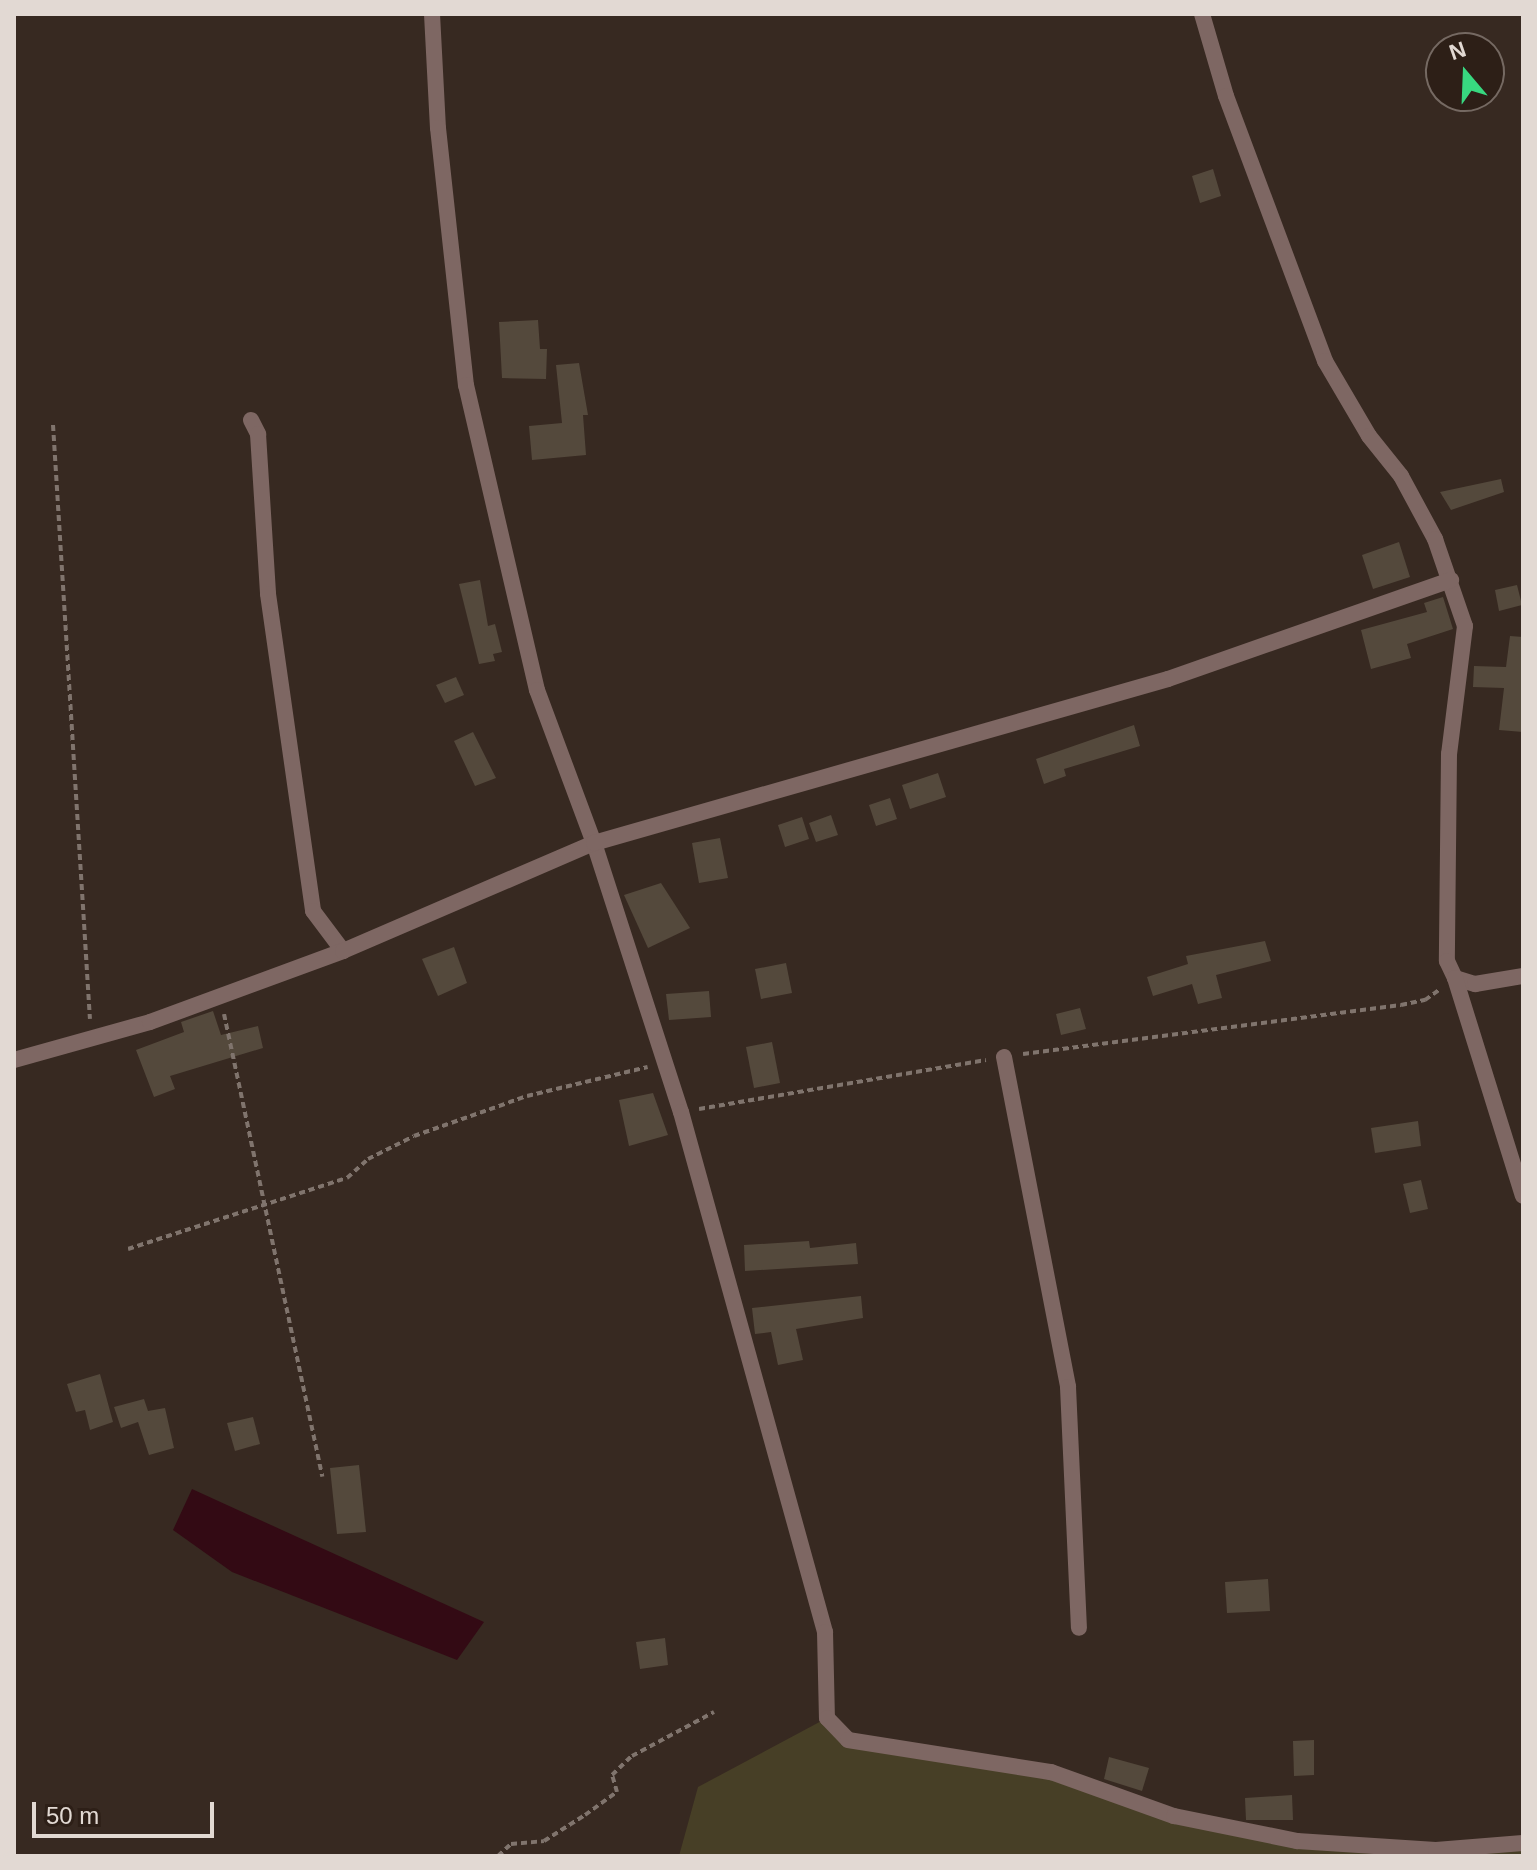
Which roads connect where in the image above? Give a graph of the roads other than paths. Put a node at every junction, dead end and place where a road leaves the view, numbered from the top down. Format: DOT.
graph roads {
  1 [pos="432,14"];
  2 [pos="1202,14"];
  3 [pos="251,420"];
  4 [pos="1451,580"];
  5 [pos="594,843"];
  6 [pos="343,951"];
  7 [pos="1523,976"];
  8 [pos="1455,978"];
  9 [pos="1004,1057"];
  10 [pos="14,1060"];
  11 [pos="1523,1196"];
  12 [pos="1079,1628"];
  13 [pos="1523,1843"];
  1 -- 5 [label="street"];
  2 -- 4 [label="street"];
  3 -- 6 [label="street"];
  4 -- 5 [label="street"];
  4 -- 8 [label="street"];
  5 -- 6 [label="street"];
  5 -- 13 [label="street"];
  6 -- 10 [label="street"];
  7 -- 8 [label="street"];
  8 -- 11 [label="street"];
  9 -- 12 [label="street"];
}
